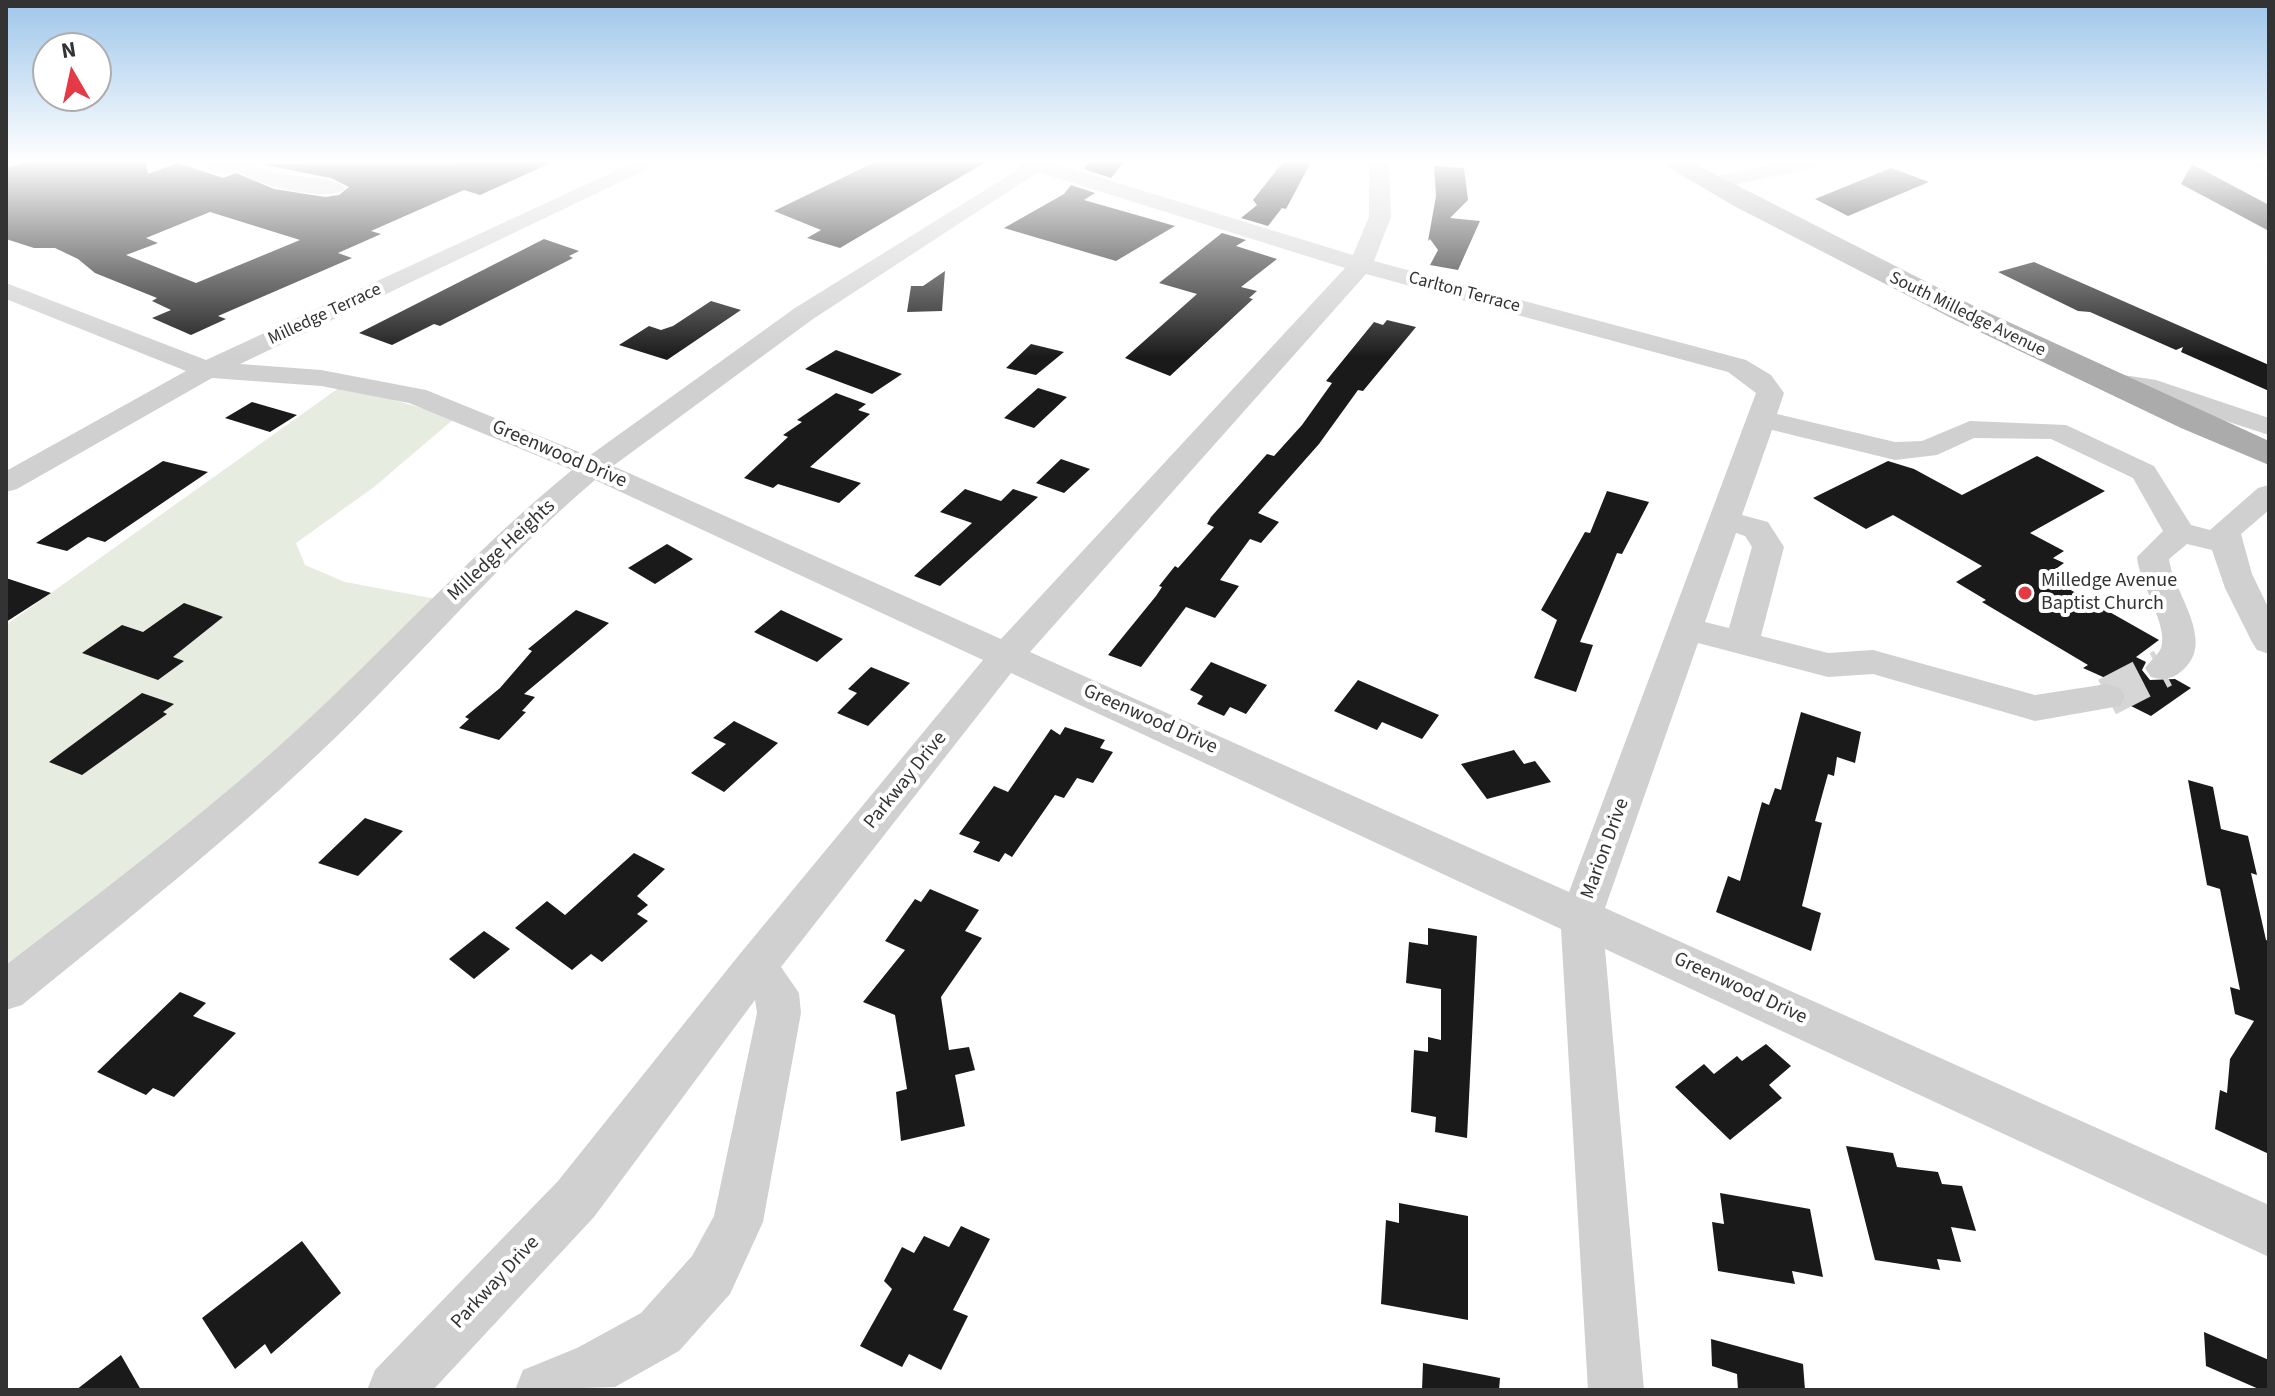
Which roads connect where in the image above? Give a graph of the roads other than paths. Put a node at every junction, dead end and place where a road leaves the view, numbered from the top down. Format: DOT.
graph roads {
  1 [pos="513,227"];
  2 [pos="932,227"];
  3 [pos="1240,227"];
  4 [pos="1376,227"];
  5 [pos="1793,227"];
  6 [pos="1361,265"];
  7 [pos="6,290"];
  8 [pos="207,370"];
  9 [pos="2103,380"];
  10 [pos="1761,400"];
  11 [pos="2269,427"];
  12 [pos="2269,454"];
  13 [pos="593,468"];
  14 [pos="6,483"];
  15 [pos="2269,494"];
  16 [pos="1725,520"];
  17 [pos="2179,532"];
  18 [pos="2226,544"];
  19 [pos="1686,628"];
  20 [pos="1742,642"];
  21 [pos="2269,642"];
  22 [pos="1007,655"];
  23 [pos="2163,668"];
  24 [pos="2107,697"];
  25 [pos="1581,916"];
  26 [pos="754,968"];
  27 [pos="6,991"];
  28 [pos="2269,1231"];
  29 [pos="395,1390"];
  30 [pos="543,1390"];
  31 [pos="1616,1390"];
  1 -- 8 [label="street, Milledge Terrace"];
  2 -- 13 [label="street, Milledge Heights"];
  3 -- 6 [label="street, Carlton Terrace"];
  4 -- 6 [label="street, Parkway Drive"];
  5 -- 9 [label="main road, South Milledge Avenue"];
  6 -- 10 [label="street, Carlton Terrace"];
  6 -- 22 [label="street, Parkway Drive"];
  7 -- 8 [label="street, Greenwood Drive"];
  8 -- 13 [label="street, Greenwood Drive"];
  8 -- 14 [label="street, Milledge Terrace"];
  9 -- 11 [label="street"];
  9 -- 12 [label="main road, South Milledge Avenue"];
  10 -- 16 [label="street, Marion Drive"];
  10 -- 17 [label="street, Carlton Terrace"];
  13 -- 22 [label="street, Greenwood Drive"];
  13 -- 27 [label="street, Milledge Heights"];
  15 -- 18 [label="street"];
  16 -- 19 [label="street, Marion Drive"];
  16 -- 20 [label="street"];
  17 -- 18 [label="street"];
  17 -- 23 [label="street"];
  18 -- 21 [label="street"];
  19 -- 20 [label="street"];
  19 -- 25 [label="street, Marion Drive"];
  20 -- 24 [label="street"];
  22 -- 25 [label="street, Greenwood Drive"];
  22 -- 26 [label="street, Parkway Drive"];
  25 -- 28 [label="street, Greenwood Drive"];
  25 -- 31 [label="street, Marion Drive"];
  26 -- 29 [label="street, Parkway Drive"];
  26 -- 30 [label="street"];
}
